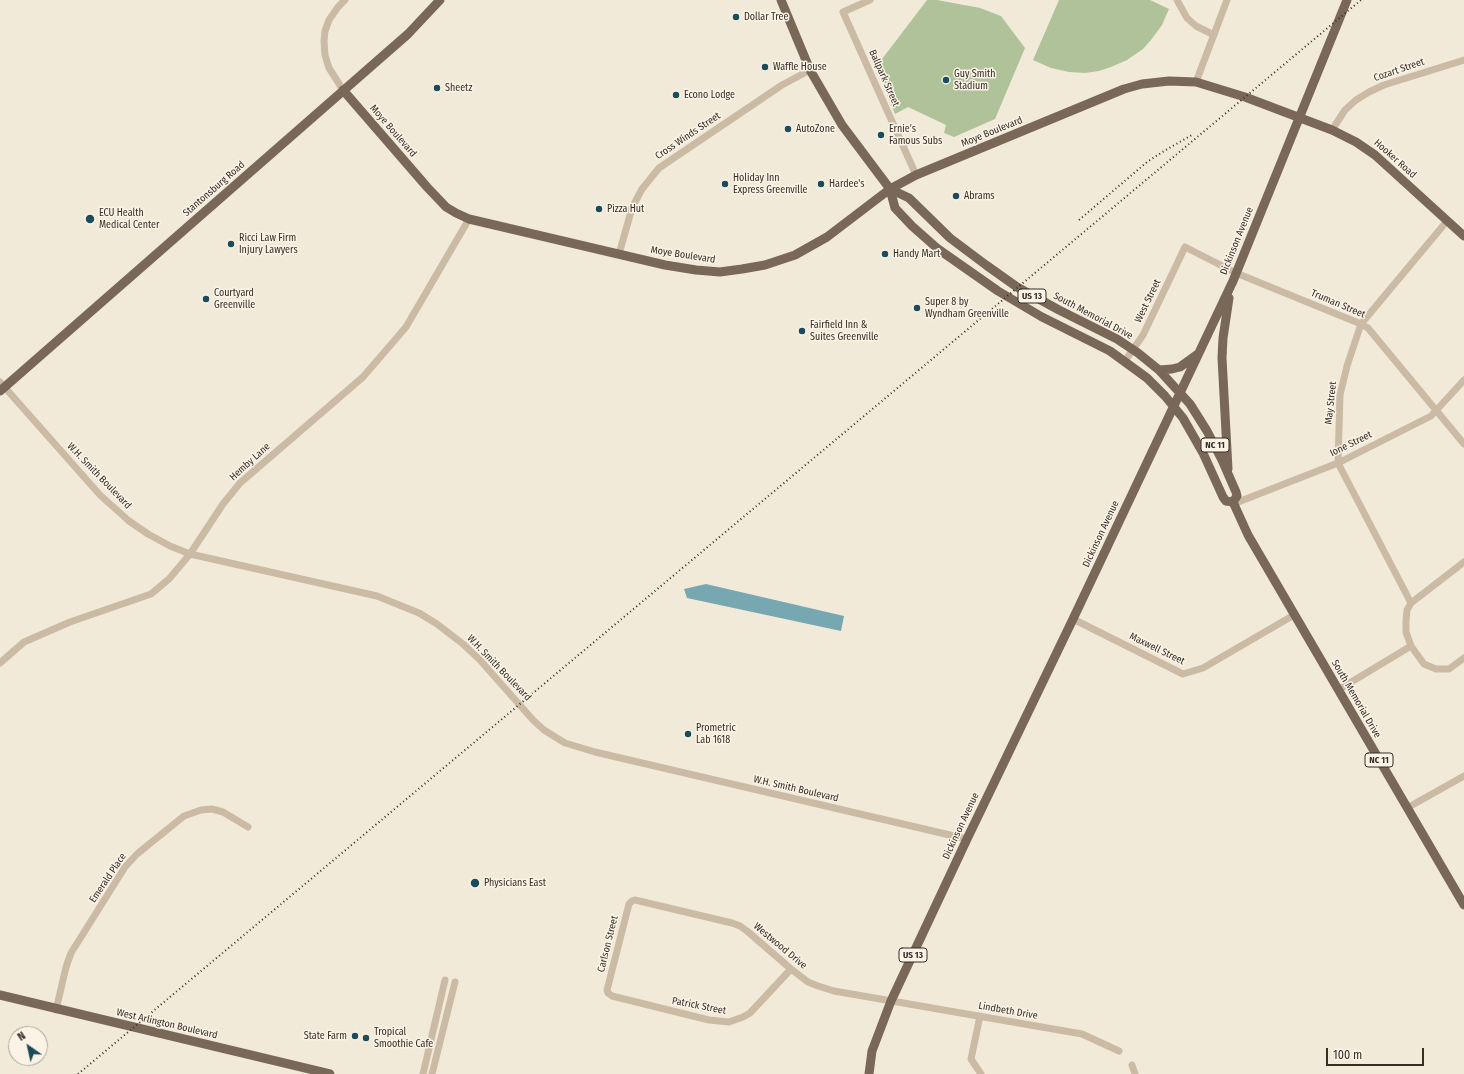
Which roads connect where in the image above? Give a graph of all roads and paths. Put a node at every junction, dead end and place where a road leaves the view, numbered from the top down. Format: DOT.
graph roads {
  1 [pos="345,0"];
  2 [pos="440,0"];
  3 [pos="781,0"];
  4 [pos="870,0"];
  5 [pos="1177,0"];
  6 [pos="1227,0"];
  7 [pos="1347,0"];
  8 [pos="1214,35"];
  9 [pos="1464,60"];
  10 [pos="810,70"];
  11 [pos="1196,82"];
  12 [pos="343,90"];
  13 [pos="1300,117"];
  14 [pos="1332,130"];
  15 [pos="916,175"];
  16 [pos="890,189"];
  17 [pos="469,219"];
  18 [pos="1447,221"];
  19 [pos="1464,236"];
  20 [pos="1185,248"];
  21 [pos="619,254"];
  22 [pos="1235,277"];
  23 [pos="1361,324"];
  24 [pos="1132,349"];
  25 [pos="1199,353"];
  26 [pos="1125,360"];
  27 [pos="1159,370"];
  28 [pos="1464,380"];
  29 [pos="2,387"];
  30 [pos="1180,393"];
  31 [pos="1174,406"];
  32 [pos="1436,410"];
  33 [pos="1464,444"];
  34 [pos="1338,463"];
  35 [pos="1229,474"];
  36 [pos="1233,503"];
  37 [pos="190,554"];
  38 [pos="1464,562"];
  39 [pos="1411,603"];
  40 [pos="1294,615"];
  41 [pos="1073,619"];
  42 [pos="1411,646"];
  43 [pos="1464,658"];
  44 [pos="0,663"];
  45 [pos="1338,690"];
  46 [pos="1464,776"];
  47 [pos="1407,808"];
  48 [pos="248,827"];
  49 [pos="967,839"];
  50 [pos="632,901"];
  51 [pos="1464,905"];
  52 [pos="791,969"];
  53 [pos="445,980"];
  54 [pos="455,982"];
  55 [pos="608,994"];
  56 [pos="0,995"];
  57 [pos="891,1001"];
  58 [pos="56,1010"];
  59 [pos="980,1016"];
  60 [pos="1119,1051"];
  61 [pos="1132,1065"];
  62 [pos="979,1073"];
  63 [pos="330,1074"];
  64 [pos="423,1074"];
  65 [pos="432,1074"];
  66 [pos="869,1074"];
  67 [pos="1135,1074"];
  1 -- 12 [label="street, Moye Boulevard"];
  2 -- 12 [label="main road, Stantonsburg Road"];
  3 -- 10 [label="main road, South Memorial Drive / US 13"];
  4 -- 15 [label="street, Ballpark Street"];
  5 -- 8 [label="street"];
  6 -- 8 [label="street"];
  7 -- 13 [label="main road, Dickinson Avenue"];
  8 -- 11 [label="street"];
  9 -- 14 [label="street, Cozart Street"];
  10 -- 16 [label="main road, South Memorial Drive / US 13"];
  10 -- 21 [label="street, Cross Winds Street"];
  11 -- 13 [label="main road, Moye Boulevard"];
  11 -- 15 [label="main road, Moye Boulevard"];
  12 -- 17 [label="main road, Moye Boulevard"];
  12 -- 29 [label="main road, Stantonsburg Road"];
  13 -- 14 [label="main road, Hooker Road"];
  13 -- 22 [label="main road, Dickinson Avenue"];
  14 -- 18 [label="main road, Hooker Road"];
  15 -- 16 [label="main road, Moye Boulevard"];
  16 -- 21 [label="main road, Moye Boulevard"];
  16 -- 24 [label="main road, South Memorial Drive / US 13"];
  16 -- 26 [label="main road, South Memorial Drive / US 13"];
  17 -- 21 [label="main road, Moye Boulevard"];
  17 -- 37 [label="street, Hemby Lane"];
  18 -- 19 [label="main road, Hooker Road"];
  18 -- 23 [label="street, May Street"];
  20 -- 22 [label="street, Truman Street"];
  20 -- 24 [label="street, West Street"];
  22 -- 23 [label="street, Truman Street"];
  22 -- 25 [label="main road, Dickinson Avenue"];
  22 -- 35 [label="main road"];
  23 -- 32 [label="street, Truman Street"];
  23 -- 34 [label="street, May Street"];
  24 -- 26 [label="street, West Street"];
  24 -- 27 [label="main road, South Memorial Drive / US 13"];
  25 -- 27 [label="main road"];
  25 -- 30 [label="main road, Dickinson Avenue"];
  26 -- 31 [label="main road, South Memorial Drive / US 13"];
  27 -- 30 [label="main road, South Memorial Drive / US 13"];
  28 -- 32 [label="street, Ione Street"];
  29 -- 37 [label="street, W.H. Smith Boulevard"];
  30 -- 31 [label="main road, Dickinson Avenue / US 13"];
  30 -- 35 [label="main road, South Memorial Drive / NC 11"];
  31 -- 36 [label="main road, South Memorial Drive / NC 11"];
  31 -- 41 [label="main road, Dickinson Avenue / US 13"];
  32 -- 33 [label="street, Truman Street"];
  32 -- 34 [label="street, Ione Street"];
  34 -- 36 [label="street, Ione Street"];
  34 -- 39 [label="street, May Street"];
  35 -- 36 [label="main road, South Memorial Drive / NC 11"];
  36 -- 40 [label="main road, South Memorial Drive / NC 11"];
  37 -- 44 [label="street, Hemby Lane"];
  37 -- 49 [label="street, W.H. Smith Boulevard"];
  38 -- 39 [label="street"];
  39 -- 42 [label="street"];
  40 -- 41 [label="street, Maxwell Street"];
  40 -- 45 [label="main road, South Memorial Drive / NC 11"];
  41 -- 49 [label="main road, Dickinson Avenue / US 13"];
  42 -- 43 [label="street"];
  42 -- 45 [label="street"];
  45 -- 47 [label="main road, South Memorial Drive / NC 11"];
  46 -- 47 [label="street"];
  47 -- 51 [label="main road, South Memorial Drive / NC 11"];
  48 -- 58 [label="street, Emerald Place"];
  49 -- 57 [label="main road, Dickinson Avenue / US 13"];
  50 -- 52 [label="street, Westwood Drive"];
  50 -- 55 [label="street, Carlson Street"];
  52 -- 55 [label="street, Patrick Street"];
  52 -- 57 [label="street, Westwood Drive"];
  53 -- 64 [label="street"];
  54 -- 65 [label="street"];
  56 -- 58 [label="main road, West Arlington Boulevard"];
  57 -- 59 [label="street, Lindbeth Drive"];
  57 -- 66 [label="main road, Dickinson Avenue / US 13"];
  58 -- 63 [label="main road, West Arlington Boulevard"];
  59 -- 60 [label="street, Lindbeth Drive"];
  59 -- 62 [label="street"];
  61 -- 67 [label="street"];
}
